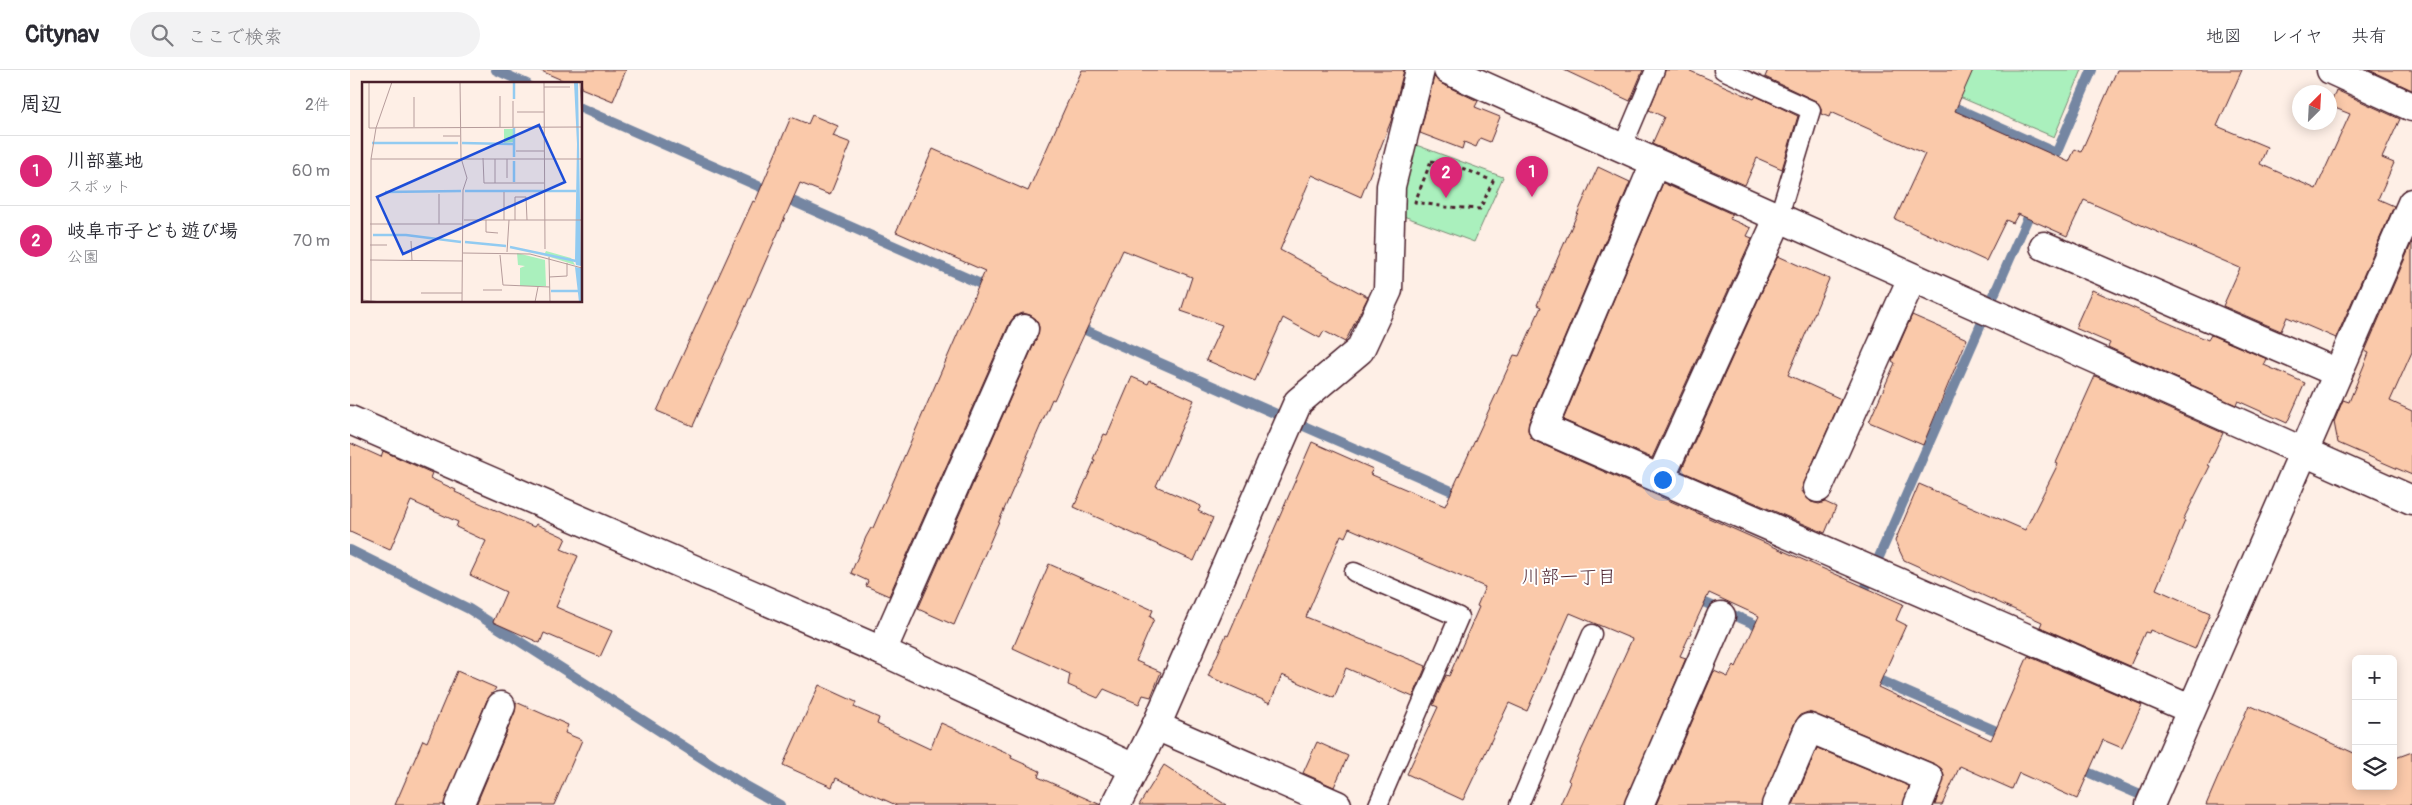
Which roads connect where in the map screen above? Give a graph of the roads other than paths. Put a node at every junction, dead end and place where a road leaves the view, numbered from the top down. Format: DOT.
graph roads {
  1 [pos="1420,70"];
  2 [pos="1448,70"];
  3 [pos="1655,70"];
  4 [pos="1723,70"];
  5 [pos="2331,70"];
  6 [pos="2412,107"];
  7 [pos="1622,148"];
  8 [pos="1655,163"];
  9 [pos="2412,203"];
  10 [pos="1778,219"];
  11 [pos="2044,246"];
  12 [pos="1912,278"];
  13 [pos="1024,329"];
  14 [pos="2338,373"];
  15 [pos="350,420"];
  16 [pos="2304,451"];
  17 [pos="1660,479"];
  18 [pos="1818,488"];
  19 [pos="2412,500"];
  20 [pos="1354,572"];
  21 [pos="1721,616"];
  22 [pos="1592,634"];
  23 [pos="882,651"];
  24 [pos="500,706"];
  25 [pos="2190,709"];
  26 [pos="1156,726"];
  27 [pos="1134,768"];
  28 [pos="459,805"];
  29 [pos="1116,805"];
  30 [pos="1337,805"];
  31 [pos="1378,805"];
  32 [pos="1519,805"];
  33 [pos="1639,805"];
  34 [pos="1776,805"];
  35 [pos="1918,805"];
  36 [pos="2150,805"];
  1 -- 26 [label="street"];
  2 -- 7 [label="street"];
  3 -- 7 [label="lane"];
  4 -- 10 [label="lane"];
  5 -- 6 [label="street"];
  7 -- 8 [label="street"];
  8 -- 10 [label="street"];
  8 -- 17 [label="street"];
  9 -- 14 [label="street"];
  10 -- 12 [label="street"];
  10 -- 17 [label="street"];
  11 -- 14 [label="street"];
  12 -- 16 [label="street"];
  12 -- 18 [label="street"];
  13 -- 23 [label="street"];
  14 -- 16 [label="street"];
  15 -- 23 [label="street"];
  16 -- 19 [label="street"];
  16 -- 25 [label="street"];
  17 -- 25 [label="street"];
  20 -- 31 [label="lane"];
  21 -- 33 [label="street"];
  22 -- 32 [label="lane"];
  23 -- 27 [label="street"];
  24 -- 28 [label="street"];
  25 -- 36 [label="street"];
  26 -- 27 [label="street"];
  26 -- 30 [label="street"];
  27 -- 29 [label="street"];
  34 -- 35 [label="street"];
}
